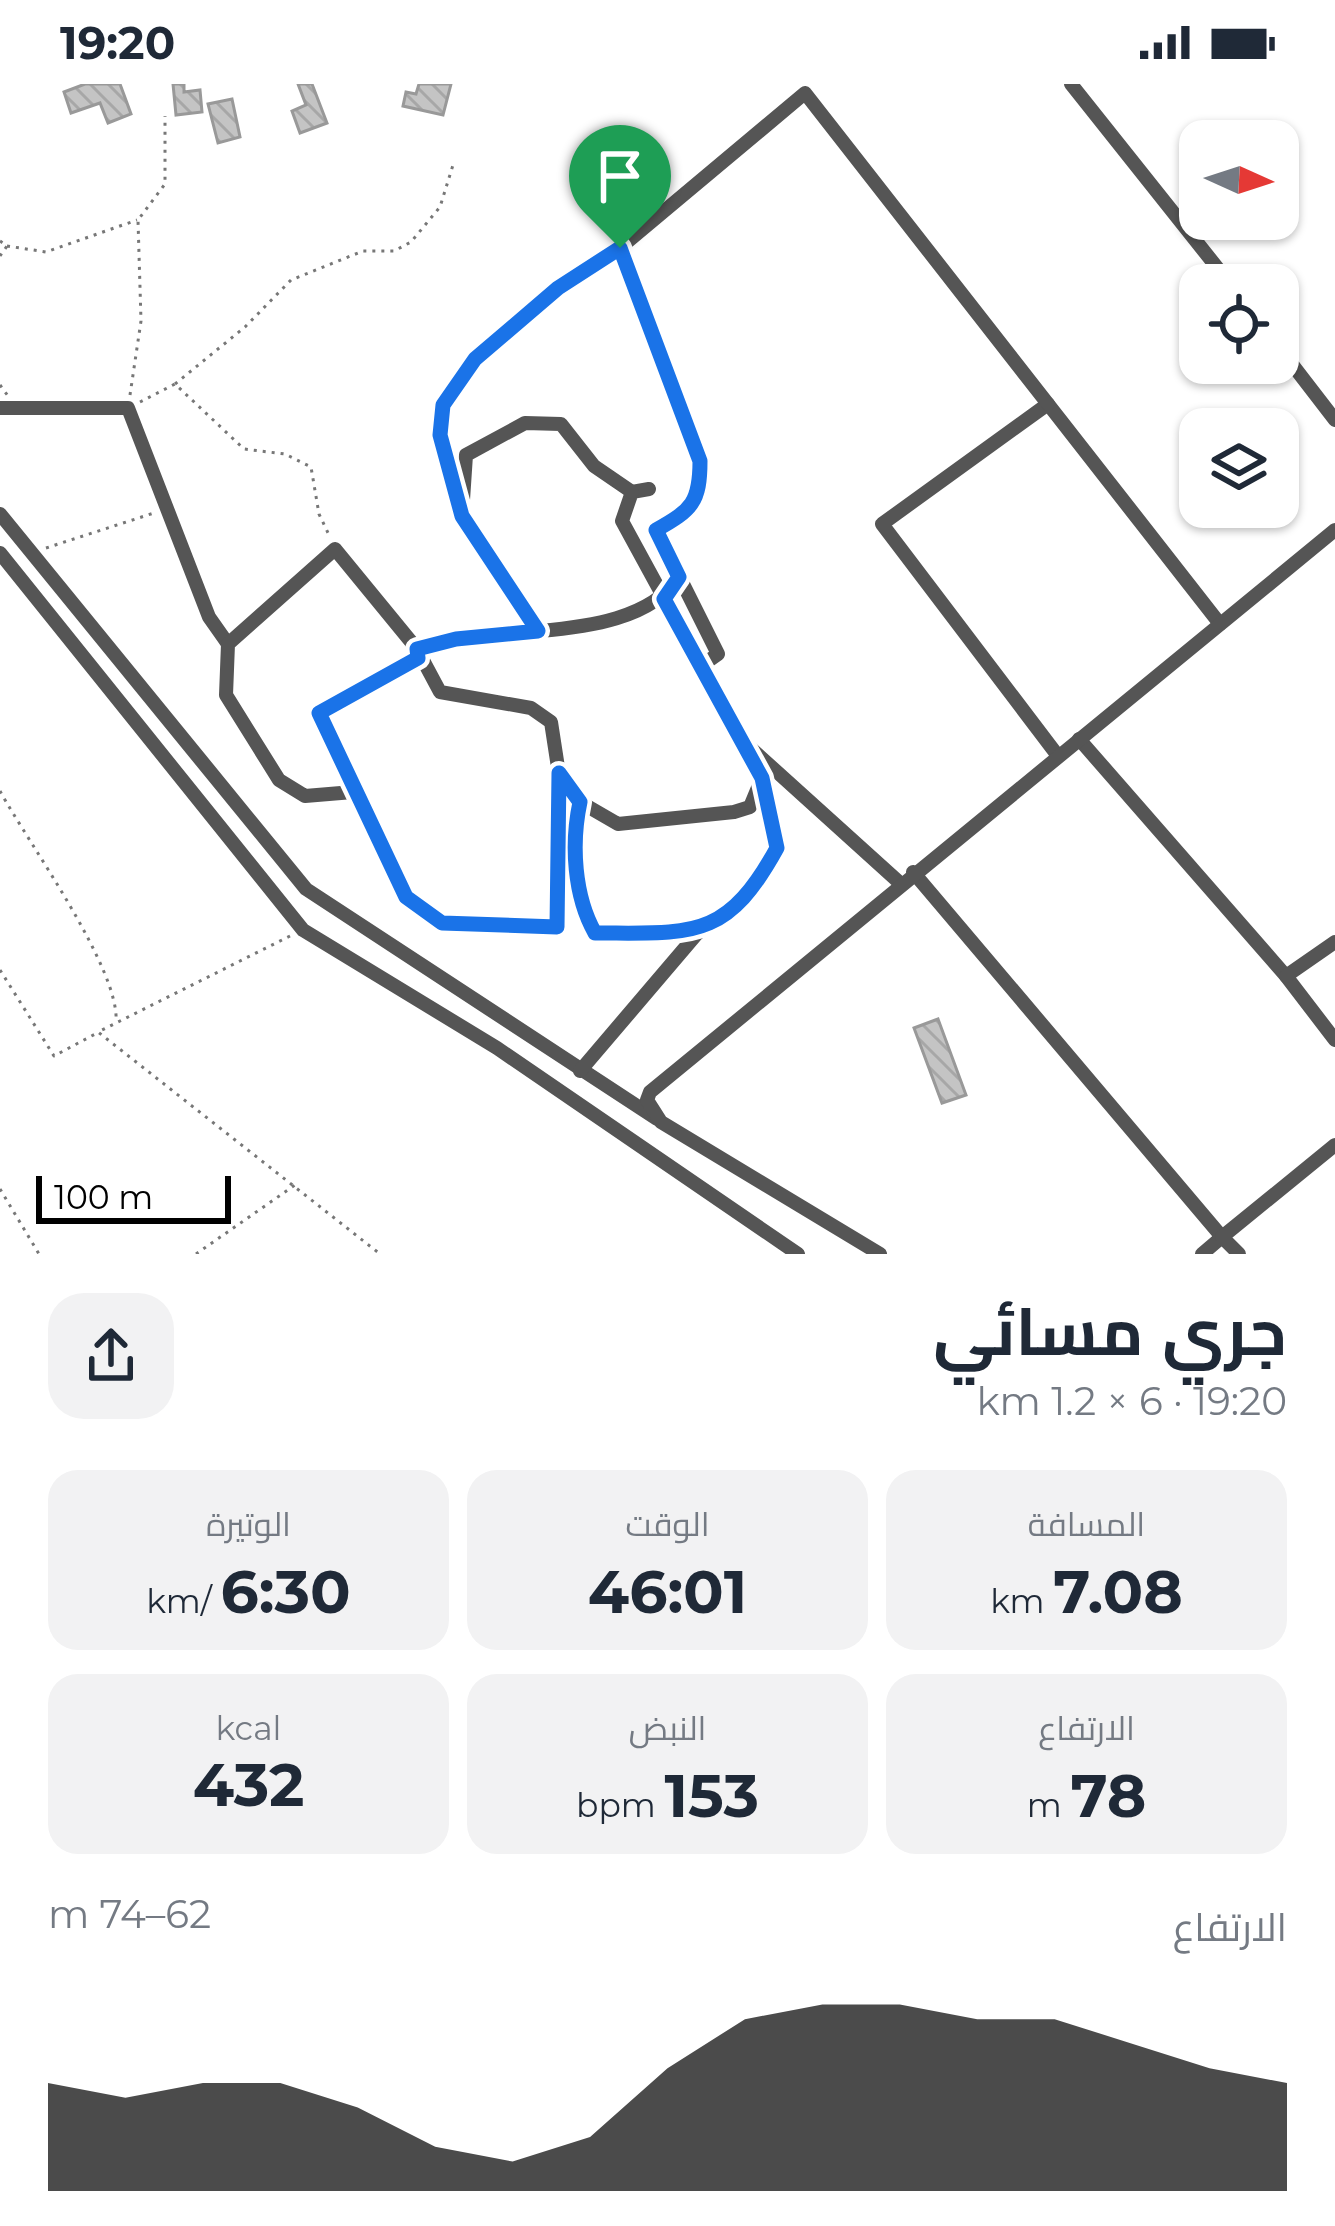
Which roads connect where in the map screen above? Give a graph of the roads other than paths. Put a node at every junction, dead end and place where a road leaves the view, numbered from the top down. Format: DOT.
graph roads {
  1 [pos="1071,84"];
  2 [pos="620,248"];
  3 [pos="1215,264"];
  4 [pos="1299,373"];
  5 [pos="1048,404"];
  6 [pos="0,408"];
  7 [pos="1335,420"];
  8 [pos="649,489"];
  9 [pos="632,492"];
  10 [pos="0,514"];
  11 [pos="462,516"];
  12 [pos="1335,530"];
  13 [pos="0,553"];
  14 [pos="679,577"];
  15 [pos="664,599"];
  16 [pos="1220,624"];
  17 [pos="538,631"];
  18 [pos="228,644"];
  19 [pos="418,653"];
  20 [pos="701,667"];
  21 [pos="735,734"];
  22 [pos="1078,740"];
  23 [pos="1058,756"];
  24 [pos="559,773"];
  25 [pos="762,778"];
  26 [pos="353,792"];
  27 [pos="580,802"];
  28 [pos="913,872"];
  29 [pos="901,884"];
  30 [pos="698,933"];
  31 [pos="1335,942"];
  32 [pos="1286,976"];
  33 [pos="1335,1040"];
  34 [pos="580,1071"];
  35 [pos="661,1122"];
  36 [pos="1335,1145"];
  37 [pos="1222,1237"];
  38 [pos="798,1254"];
  39 [pos="880,1254"];
  40 [pos="1202,1254"];
  41 [pos="1239,1254"];
  1 -- 3 [label="street"];
  2 -- 5 [label="street"];
  2 -- 11 [label="street"];
  2 -- 14 [label="street"];
  4 -- 7 [label="street"];
  5 -- 16 [label="street"];
  5 -- 23 [label="street"];
  6 -- 18 [label="street"];
  8 -- 9 [label="street"];
  9 -- 11 [label="street"];
  9 -- 15 [label="street"];
  10 -- 34 [label="street"];
  11 -- 17 [label="street"];
  12 -- 16 [label="street"];
  13 -- 38 [label="street"];
  14 -- 15 [label="street"];
  14 -- 20 [label="street"];
  15 -- 17 [label="street"];
  15 -- 20 [label="street"];
  16 -- 22 [label="street"];
  17 -- 19 [label="street"];
  18 -- 19 [label="street"];
  18 -- 26 [label="street"];
  19 -- 24 [label="street"];
  19 -- 26 [label="street"];
  20 -- 21 [label="street"];
  21 -- 25 [label="street"];
  21 -- 29 [label="street"];
  22 -- 23 [label="street"];
  22 -- 32 [label="street"];
  23 -- 28 [label="street"];
  24 -- 26 [label="street"];
  24 -- 27 [label="street"];
  25 -- 27 [label="street"];
  25 -- 30 [label="street"];
  27 -- 30 [label="street"];
  28 -- 29 [label="street"];
  28 -- 37 [label="street"];
  29 -- 35 [label="street"];
  30 -- 34 [label="street"];
  31 -- 32 [label="street"];
  32 -- 33 [label="street"];
  34 -- 35 [label="street"];
  35 -- 39 [label="street"];
  36 -- 37 [label="street"];
  37 -- 40 [label="street"];
  37 -- 41 [label="street"];
}
